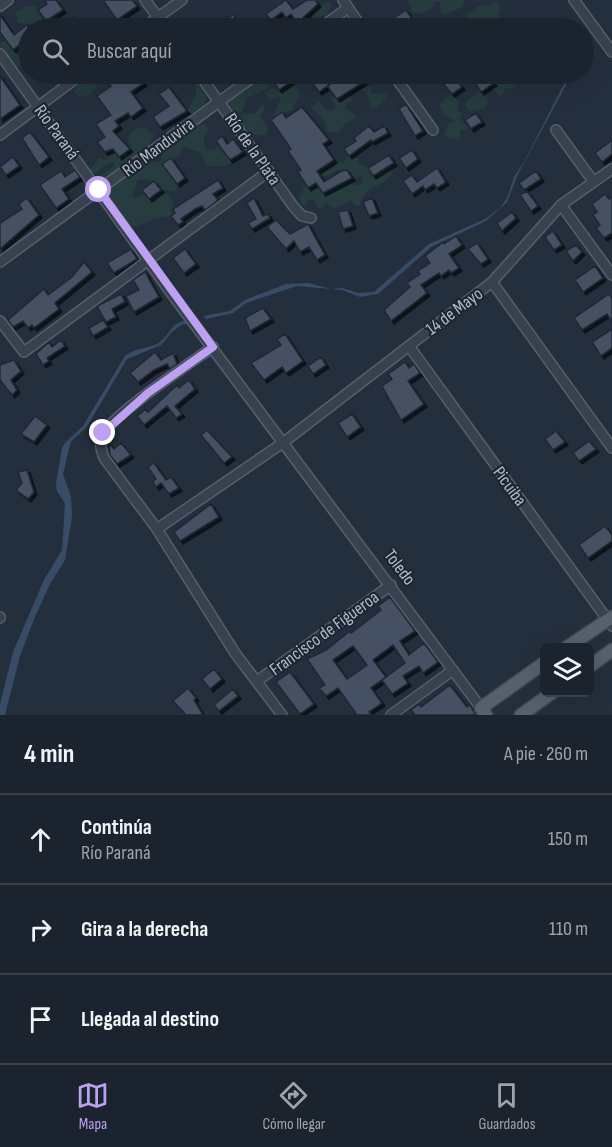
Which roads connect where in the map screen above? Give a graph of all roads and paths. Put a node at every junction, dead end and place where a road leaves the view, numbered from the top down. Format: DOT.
graph roads {
  1 [pos="8,0"];
  2 [pos="145,0"];
  3 [pos="182,0"];
  4 [pos="574,0"];
  5 [pos="345,4"];
  6 [pos="0,6"];
  7 [pos="158,17"];
  8 [pos="330,18"];
  9 [pos="355,18"];
  10 [pos="587,18"];
  11 [pos="594,28"];
  12 [pos="612,52"];
  13 [pos="0,54"];
  14 [pos="18,79"];
  15 [pos="22,84"];
  16 [pos="68,84"];
  17 [pos="206,84"];
  18 [pos="243,84"];
  19 [pos="400,84"];
  20 [pos="219,101"];
  21 [pos="38,106"];
  22 [pos="433,130"];
  23 [pos="556,130"];
  24 [pos="0,135"];
  25 [pos="612,169"];
  26 [pos="268,171"];
  27 [pos="593,181"];
  28 [pos="99,190"];
  29 [pos="561,205"];
  30 [pos="311,218"];
  31 [pos="149,260"];
  32 [pos="0,262"];
  33 [pos="612,276"];
  34 [pos="492,282"];
  35 [pos="0,321"];
  36 [pos="408,346"];
  37 [pos="213,347"];
  38 [pos="284,442"];
  39 [pos="612,448"];
  40 [pos="155,526"];
  41 [pos="391,585"];
  42 [pos="610,621"];
  43 [pos="574,643"];
  44 [pos="612,650"];
  45 [pos="594,663"];
  46 [pos="540,666"];
  47 [pos="453,670"];
  48 [pos="257,681"];
  49 [pos="547,697"];
  50 [pos="483,712"];
  51 [pos="282,715"];
  52 [pos="391,715"];
  53 [pos="521,715"];
  1 -- 6 [label="street"];
  2 -- 7 [label="street"];
  3 -- 7 [label="street"];
  4 -- 10 [label="street"];
  5 -- 8 [label="street"];
  5 -- 9 [label="street"];
  11 -- 12 [label="street"];
  13 -- 14 [label="street, Río Paraná"];
  15 -- 21 [label="street, Río Paraná"];
  16 -- 21 [label="street"];
  17 -- 20 [label="street, Río de la Plata"];
  18 -- 20 [label="street, Río Manduvira"];
  19 -- 22 [label="street"];
  20 -- 26 [label="street, Río de la Plata"];
  20 -- 28 [label="street, Río Manduvira"];
  21 -- 24 [label="street"];
  21 -- 28 [label="street, Río Paraná"];
  23 -- 27 [label="street"];
  25 -- 27 [label="street, 14 de Mayo"];
  26 -- 30 [label="street, Río de la Plata"];
  26 -- 31 [label="street"];
  27 -- 29 [label="street, 14 de Mayo"];
  28 -- 31 [label="street, Río Paraná"];
  28 -- 32 [label="street, Río Manduvira"];
  29 -- 33 [label="street"];
  29 -- 34 [label="street, 14 de Mayo"];
  31 -- 35 [label="street"];
  31 -- 37 [label="street, Río Paraná"];
  34 -- 36 [label="street, 14 de Mayo"];
  34 -- 39 [label="street"];
  36 -- 38 [label="street, 14 de Mayo"];
  36 -- 42 [label="street, Picuiba"];
  37 -- 38 [label="street, Río Paraná"];
  37 -- 40 [label="street"];
  38 -- 40 [label="street, 14 de Mayo"];
  38 -- 41 [label="street, Toledo"];
  40 -- 48 [label="street"];
  41 -- 47 [label="street, Toledo"];
  41 -- 48 [label="street, Francisco de Figueroa"];
  42 -- 43 [label="main road"];
  44 -- 45 [label="main road"];
  46 -- 50 [label="main road"];
  47 -- 50 [label="street, Toledo"];
  47 -- 52 [label="street"];
  48 -- 51 [label="street"];
  49 -- 53 [label="main road"];
}
